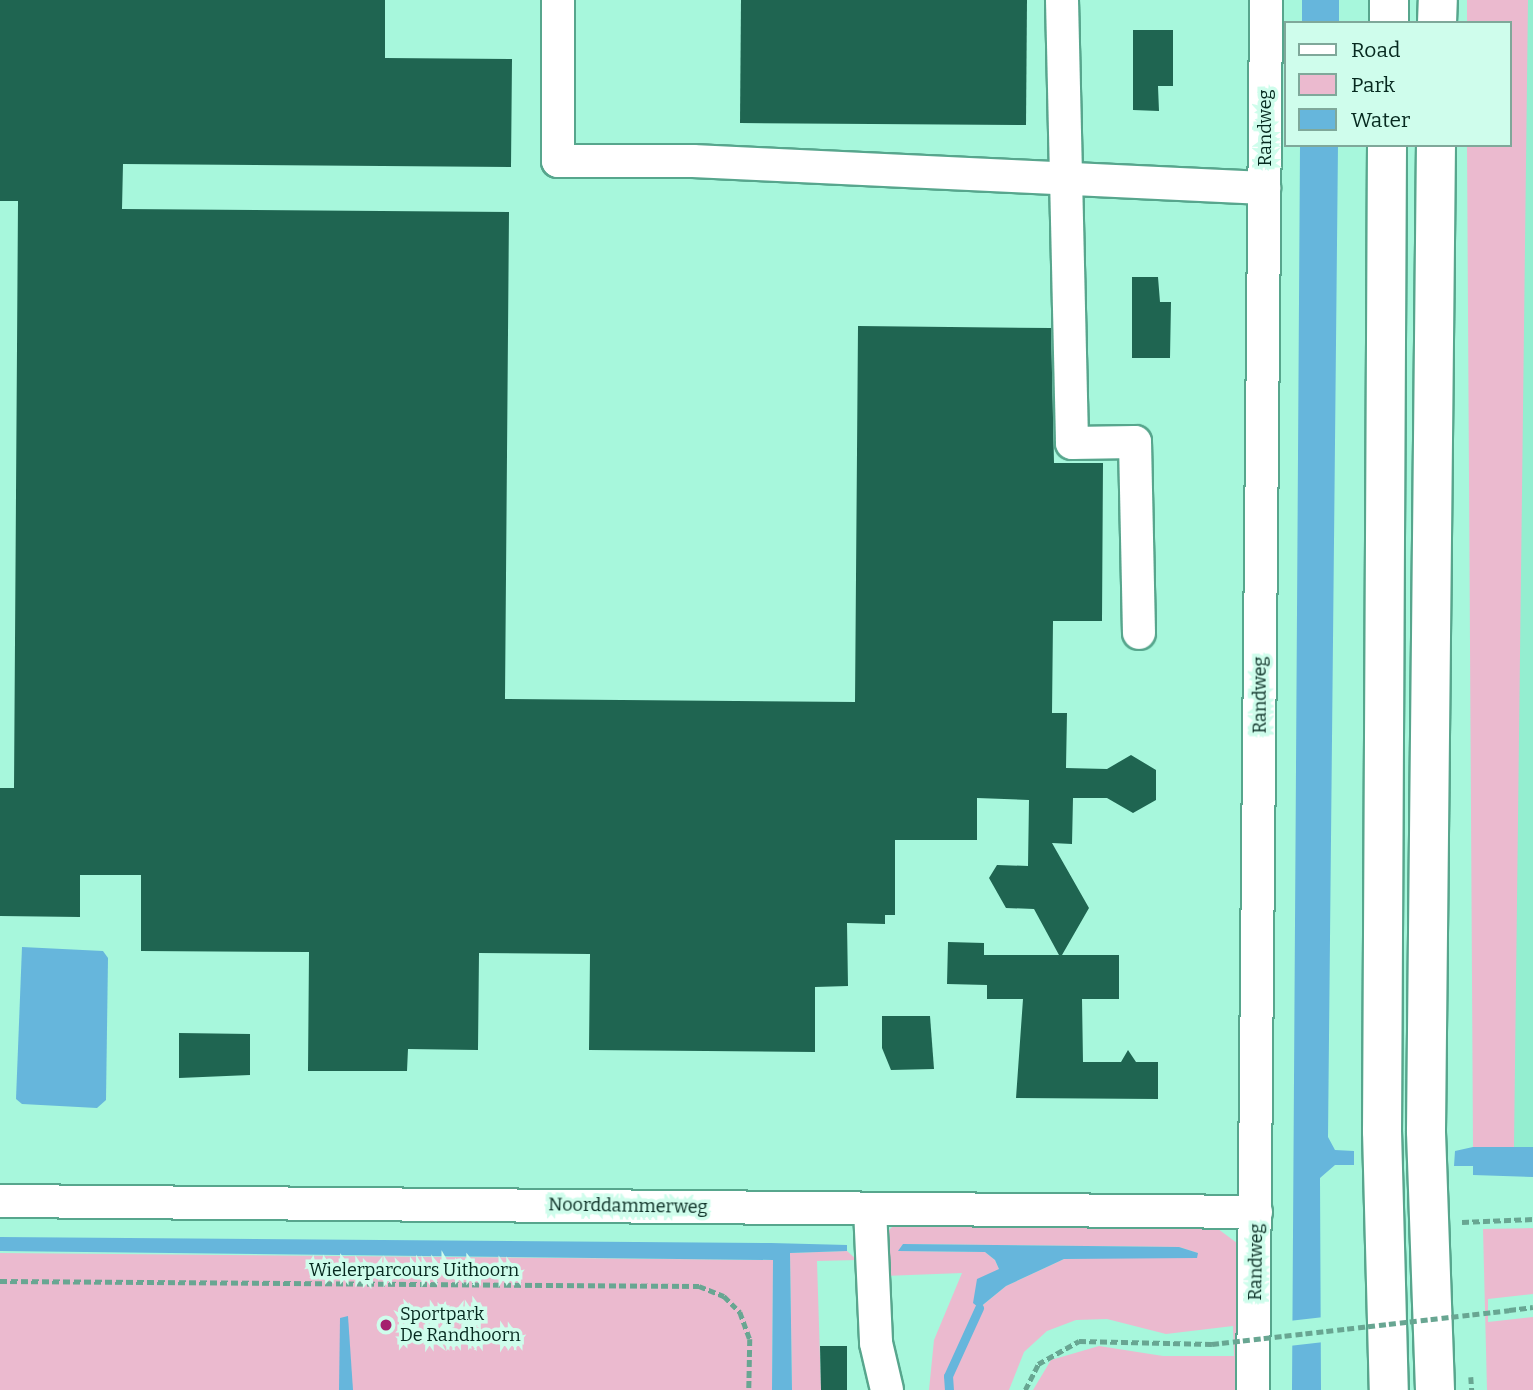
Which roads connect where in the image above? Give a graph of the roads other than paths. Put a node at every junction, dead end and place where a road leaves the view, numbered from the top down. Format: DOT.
graph roads {
  1 [pos="558,0"];
  2 [pos="1062,0"];
  3 [pos="1266,0"];
  4 [pos="1389,0"];
  5 [pos="1437,0"];
  6 [pos="1389,21"];
  7 [pos="1437,21"];
  8 [pos="1387,147"];
  9 [pos="1436,147"];
  10 [pos="1066,178"];
  11 [pos="1264,188"];
  12 [pos="1139,633"];
  13 [pos="0,1201"];
  14 [pos="870,1209"];
  15 [pos="1256,1212"];
  16 [pos="887,1390"];
  17 [pos="1254,1390"];
  18 [pos="1389,1390"];
  19 [pos="1435,1390"];
  1 -- 10 [label="street"];
  2 -- 10 [label="street"];
  3 -- 11 [label="street, Randweg"];
  4 -- 6 [label="highway"];
  5 -- 7 [label="highway"];
  8 -- 18 [label="highway"];
  9 -- 19 [label="highway"];
  10 -- 11 [label="street"];
  10 -- 12 [label="street"];
  11 -- 15 [label="street, Randweg"];
  13 -- 14 [label="street, Noorddammerweg"];
  14 -- 15 [label="street, Noorddammerweg"];
  14 -- 16 [label="street"];
  15 -- 17 [label="street, Randweg"];
}
